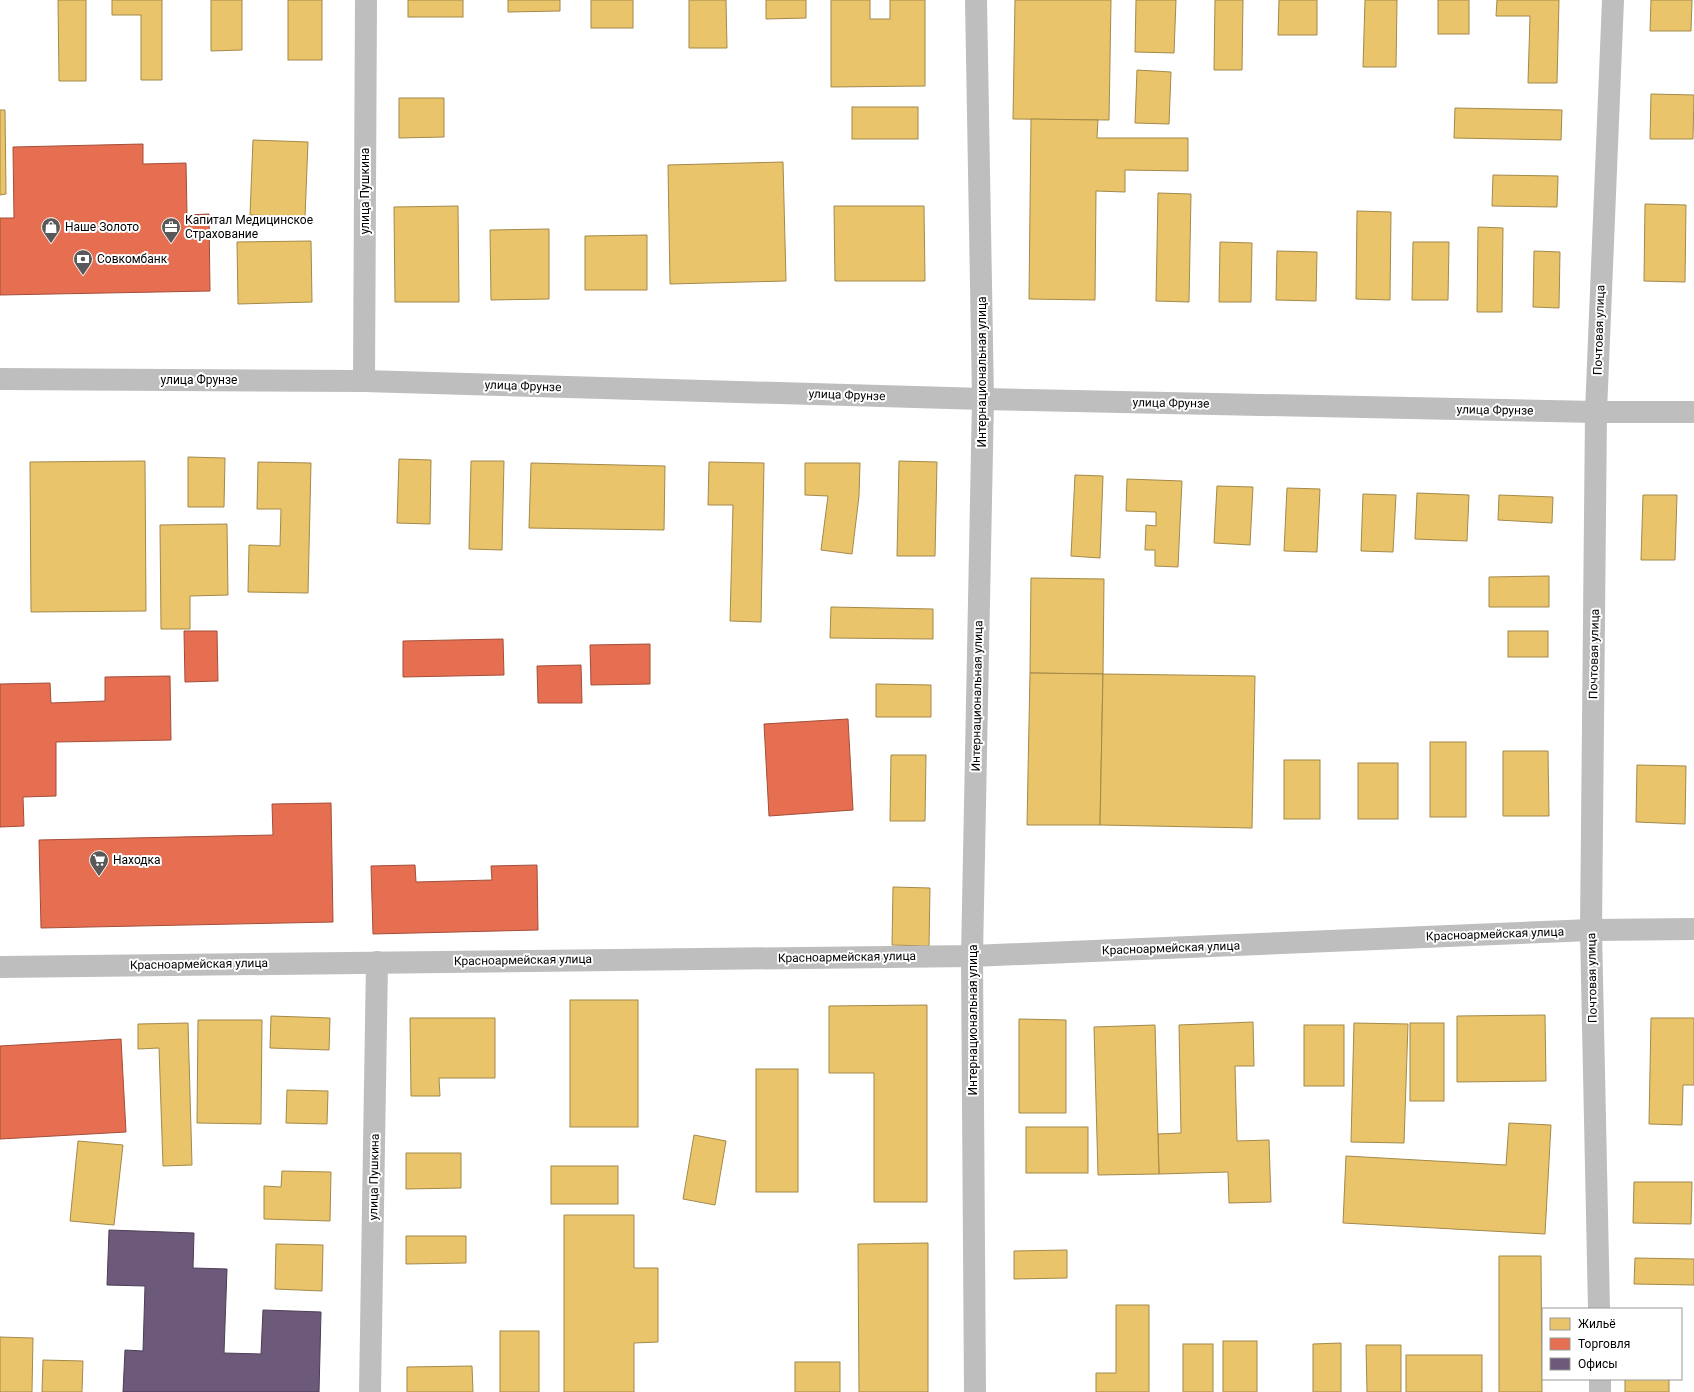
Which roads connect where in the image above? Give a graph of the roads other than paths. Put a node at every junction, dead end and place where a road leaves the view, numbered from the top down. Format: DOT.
graph roads {
  1 [pos="366,0"];
  2 [pos="976,0"];
  3 [pos="1614,0"];
  4 [pos="0,379"];
  5 [pos="364,381"];
  6 [pos="984,399"];
  7 [pos="1596,412"];
  8 [pos="1694,412"];
  9 [pos="1694,929"];
  10 [pos="1591,930"];
  11 [pos="972,956"];
  12 [pos="377,962"];
  13 [pos="0,967"];
  14 [pos="1599,1308"];
  15 [pos="1600,1380"];
  16 [pos="370,1392"];
  17 [pos="975,1392"];
  18 [pos="1600,1392"];
  1 -- 5 [label="street, улица Пушкина"];
  2 -- 6 [label="street, Интернациональная улица"];
  3 -- 7 [label="street, Почтовая улица"];
  4 -- 5 [label="street, улица Фрунзе"];
  5 -- 6 [label="street, улица Фрунзе"];
  6 -- 7 [label="street, улица Фрунзе"];
  6 -- 11 [label="street, Интернациональная улица"];
  7 -- 8 [label="street, улица Фрунзе"];
  7 -- 10 [label="street, Почтовая улица"];
  9 -- 10 [label="street, Красноармейская улица"];
  10 -- 11 [label="street, Красноармейская улица"];
  10 -- 14 [label="street, Почтовая улица"];
  11 -- 12 [label="street, Красноармейская улица"];
  11 -- 17 [label="street, Интернациональная улица"];
  12 -- 13 [label="street, Красноармейская улица"];
  12 -- 16 [label="street, улица Пушкина"];
  15 -- 18 [label="street"];
}
